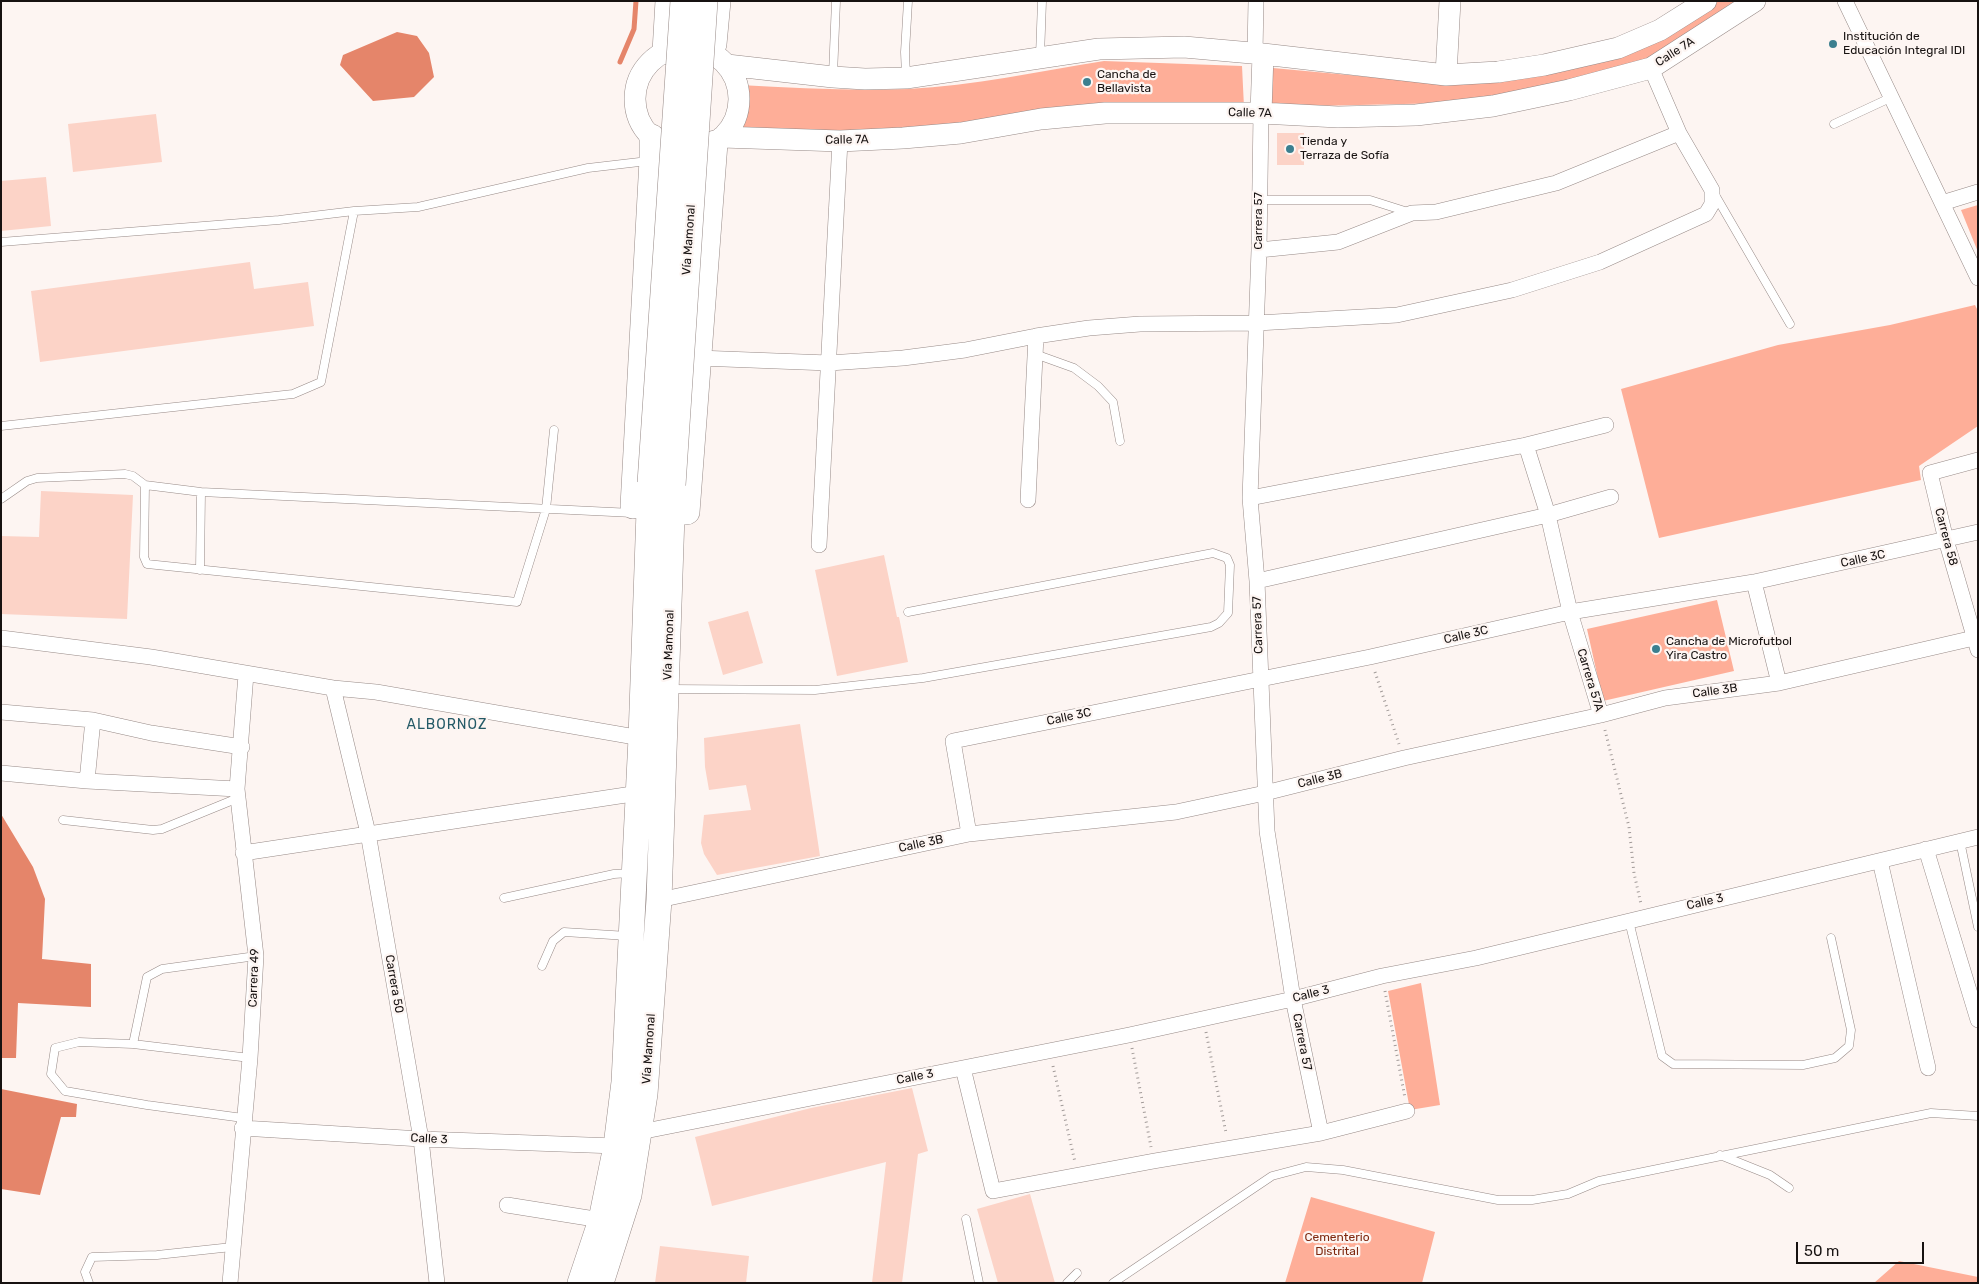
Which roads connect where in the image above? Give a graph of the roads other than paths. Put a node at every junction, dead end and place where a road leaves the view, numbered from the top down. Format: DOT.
graph roads {
  1 [pos="668,1"];
  2 [pos="683,1"];
  3 [pos="705,1"];
  4 [pos="718,1"];
  5 [pos="836,1"];
  6 [pos="908,1"];
  7 [pos="1042,1"];
  8 [pos="1256,1"];
  9 [pos="1450,1"];
  10 [pos="1706,1"];
  11 [pos="1755,1"];
  12 [pos="1845,1"];
  13 [pos="665,52"];
  14 [pos="1259,54"];
  15 [pos="1040,58"];
  16 [pos="720,60"];
  17 [pos="1651,68"];
  18 [pos="1446,75"];
  19 [pos="833,77"];
  20 [pos="906,78"];
  21 [pos="1890,98"];
  22 [pos="1261,113"];
  23 [pos="1834,124"];
  24 [pos="1679,133"];
  25 [pos="719,140"];
  26 [pos="840,141"];
  27 [pos="652,148"];
  28 [pos="1712,190"];
  29 [pos="1978,192"];
  30 [pos="1259,200"];
  31 [pos="1942,203"];
  32 [pos="354,211"];
  33 [pos="1412,214"];
  34 [pos="1,242"];
  35 [pos="1259,250"];
  36 [pos="1978,278"];
  37 [pos="1257,323"];
  38 [pos="1790,324"];
  39 [pos="1036,336"];
  40 [pos="1035,354"];
  41 [pos="698,358"];
  42 [pos="829,363"];
  43 [pos="1606,425"];
  44 [pos="1,426"];
  45 [pos="554,430"];
  46 [pos="1120,441"];
  47 [pos="1526,445"];
  48 [pos="1978,460"];
  49 [pos="661,484"];
  50 [pos="145,485"];
  51 [pos="201,492"];
  52 [pos="1611,497"];
  53 [pos="1250,498"];
  54 [pos="1,499"];
  55 [pos="1028,500"];
  56 [pos="546,509"];
  57 [pos="633,514"];
  58 [pos="1548,514"];
  59 [pos="1978,532"];
  60 [pos="1946,540"];
  61 [pos="819,545"];
  62 [pos="200,570"];
  63 [pos="1257,581"];
  64 [pos="659,582"];
  65 [pos="1754,582"];
  66 [pos="908,612"];
  67 [pos="1570,612"];
  68 [pos="1,638"];
  69 [pos="1977,642"];
  70 [pos="246,674"];
  71 [pos="1260,678"];
  72 [pos="1779,683"];
  73 [pos="333,688"];
  74 [pos="667,689"];
  75 [pos="1,712"];
  76 [pos="1601,715"];
  77 [pos="93,720"];
  78 [pos="641,738"];
  79 [pos="242,746"];
  80 [pos="1,773"];
  81 [pos="88,781"];
  82 [pos="238,793"];
  83 [pos="639,793"];
  84 [pos="1265,793"];
  85 [pos="63,820"];
  86 [pos="368,833"];
  87 [pos="969,834"];
  88 [pos="1978,837"];
  89 [pos="1960,841"];
  90 [pos="1926,849"];
  91 [pos="243,853"];
  92 [pos="1880,861"];
  93 [pos="635,873"];
  94 [pos="504,898"];
  95 [pos="658,900"];
  96 [pos="1636,919"];
  97 [pos="1978,927"];
  98 [pos="631,937"];
  99 [pos="1831,938"];
  100 [pos="256,956"];
  101 [pos="542,966"];
  102 [pos="1293,999"];
  103 [pos="1978,1020"];
  104 [pos="133,1044"];
  105 [pos="250,1058"];
  106 [pos="963,1068"];
  107 [pos="1928,1068"];
  108 [pos="1407,1111"];
  109 [pos="1978,1116"];
  110 [pos="243,1123"];
  111 [pos="640,1132"];
  112 [pos="1321,1133"];
  113 [pos="421,1139"];
  114 [pos="616,1146"];
  115 [pos="1720,1155"];
  116 [pos="1789,1188"];
  117 [pos="507,1205"];
  118 [pos="966,1219"];
  119 [pos="601,1220"];
  120 [pos="232,1247"];
  121 [pos="1077,1273"];
  122 [pos="89,1283"];
  123 [pos="230,1283"];
  124 [pos="437,1283"];
  125 [pos="580,1283"];
  126 [pos="601,1283"];
  127 [pos="979,1283"];
  128 [pos="1067,1283"];
  129 [pos="1113,1283"];
  1 -- 13 [label="main road"];
  2 -- 49 [label="main road, Vía Mamonal, bridge"];
  3 -- 49 [label="main road, Vía Mamonal, bridge"];
  4 -- 16 [label="main road"];
  5 -- 19 [label="lane"];
  6 -- 20 [label="lane"];
  7 -- 15 [label="lane"];
  8 -- 14 [label="street"];
  9 -- 18 [label="street"];
  10 -- 18 [label="street"];
  11 -- 17 [label="street, Calle 7A"];
  12 -- 21 [label="street"];
  13 -- 16 [label="street"];
  13 -- 27 [label="street"];
  14 -- 15 [label="street"];
  14 -- 18 [label="street"];
  14 -- 22 [label="street"];
  15 -- 20 [label="street"];
  16 -- 19 [label="street"];
  16 -- 25 [label="street"];
  17 -- 22 [label="street, Calle 7A"];
  17 -- 24 [label="street"];
  19 -- 20 [label="street"];
  21 -- 23 [label="lane"];
  21 -- 31 [label="street"];
  22 -- 26 [label="street, Calle 7A"];
  22 -- 30 [label="street, Carrera 57"];
  24 -- 28 [label="street"];
  24 -- 33 [label="street"];
  25 -- 26 [label="street, Calle 7A"];
  25 -- 27 [label="street"];
  25 -- 41 [label="main road"];
  26 -- 42 [label="street"];
  27 -- 32 [label="lane"];
  27 -- 57 [label="main road"];
  28 -- 37 [label="street"];
  28 -- 38 [label="lane"];
  29 -- 31 [label="street"];
  30 -- 33 [label="lane"];
  30 -- 35 [label="street, Carrera 57"];
  31 -- 36 [label="street"];
  32 -- 34 [label="lane"];
  32 -- 44 [label="lane"];
  33 -- 35 [label="street"];
  35 -- 37 [label="street, Carrera 57"];
  37 -- 39 [label="street"];
  37 -- 53 [label="street, Carrera 57"];
  39 -- 40 [label="street"];
  39 -- 42 [label="street"];
  40 -- 46 [label="lane"];
  40 -- 55 [label="street"];
  41 -- 42 [label="street"];
  41 -- 64 [label="main road"];
  42 -- 61 [label="street"];
  43 -- 47 [label="street"];
  45 -- 56 [label="lane"];
  47 -- 53 [label="street"];
  47 -- 58 [label="street, Carrera 57A"];
  48 -- 60 [label="street, Carrera 58"];
  49 -- 64 [label="main road, Vía Mamonal"];
  50 -- 51 [label="lane"];
  50 -- 54 [label="lane"];
  50 -- 62 [label="lane"];
  51 -- 56 [label="lane"];
  51 -- 62 [label="lane"];
  52 -- 58 [label="street"];
  53 -- 63 [label="street, Carrera 57"];
  56 -- 57 [label="lane"];
  56 -- 62 [label="lane"];
  57 -- 64 [label="main road"];
  58 -- 63 [label="street"];
  58 -- 67 [label="street, Carrera 57A"];
  59 -- 60 [label="street, Calle 3C"];
  60 -- 65 [label="street, Calle 3C"];
  60 -- 69 [label="street, Carrera 58"];
  63 -- 71 [label="street, Carrera 57"];
  64 -- 74 [label="main road, Vía Mamonal"];
  64 -- 78 [label="main road, Vía Mamonal"];
  65 -- 67 [label="street, Calle 3C"];
  65 -- 72 [label="street"];
  66 -- 74 [label="lane"];
  67 -- 71 [label="street, Calle 3C"];
  67 -- 76 [label="street, Carrera 57A"];
  68 -- 70 [label="street"];
  69 -- 72 [label="street, Calle 3B"];
  70 -- 73 [label="street"];
  70 -- 79 [label="street, Carrera 49"];
  71 -- 84 [label="street, Carrera 57"];
  71 -- 87 [label="street, Calle 3C"];
  72 -- 76 [label="street, Calle 3B"];
  73 -- 78 [label="street"];
  73 -- 86 [label="street, Carrera 50"];
  74 -- 95 [label="main road, Vía Mamonal"];
  75 -- 77 [label="street"];
  76 -- 84 [label="street, Calle 3B"];
  77 -- 79 [label="street"];
  77 -- 81 [label="street"];
  78 -- 83 [label="main road, Vía Mamonal"];
  79 -- 82 [label="street, Carrera 49"];
  80 -- 81 [label="street"];
  81 -- 82 [label="street"];
  82 -- 85 [label="lane"];
  82 -- 91 [label="street, Carrera 49"];
  83 -- 86 [label="street"];
  83 -- 93 [label="main road, Vía Mamonal"];
  84 -- 87 [label="street, Calle 3B"];
  84 -- 102 [label="street, Carrera 57"];
  86 -- 91 [label="street"];
  86 -- 113 [label="street, Carrera 50"];
  87 -- 95 [label="street, Calle 3B"];
  88 -- 89 [label="street, Calle 3"];
  89 -- 90 [label="street, Calle 3"];
  89 -- 97 [label="lane"];
  90 -- 92 [label="street, Calle 3"];
  90 -- 103 [label="street"];
  91 -- 100 [label="street, Carrera 49"];
  92 -- 96 [label="street, Calle 3"];
  92 -- 107 [label="street"];
  93 -- 94 [label="lane"];
  93 -- 98 [label="main road, Vía Mamonal"];
  95 -- 111 [label="main road, Vía Mamonal"];
  96 -- 99 [label="lane"];
  96 -- 102 [label="street, Calle 3"];
  98 -- 101 [label="lane"];
  98 -- 114 [label="main road, Vía Mamonal"];
  100 -- 104 [label="lane"];
  100 -- 105 [label="street, Carrera 49"];
  102 -- 106 [label="street, Calle 3"];
  102 -- 112 [label="street, Carrera 57"];
  104 -- 105 [label="lane"];
  104 -- 110 [label="lane"];
  105 -- 110 [label="street, Carrera 49"];
  106 -- 111 [label="street, Calle 3"];
  106 -- 112 [label="street"];
  108 -- 112 [label="street"];
  109 -- 115 [label="lane"];
  110 -- 113 [label="street, Calle 3"];
  110 -- 120 [label="street, Carrera 49"];
  111 -- 126 [label="main road, Vía Mamonal"];
  113 -- 114 [label="street, Calle 3"];
  113 -- 124 [label="street, Carrera 50"];
  114 -- 119 [label="main road, Vía Mamonal"];
  115 -- 116 [label="lane"];
  115 -- 129 [label="lane"];
  117 -- 119 [label="street"];
  118 -- 127 [label="lane"];
  119 -- 125 [label="main road, Vía Mamonal"];
  120 -- 122 [label="lane"];
  120 -- 123 [label="street, Carrera 49"];
  121 -- 128 [label="lane"];
}
